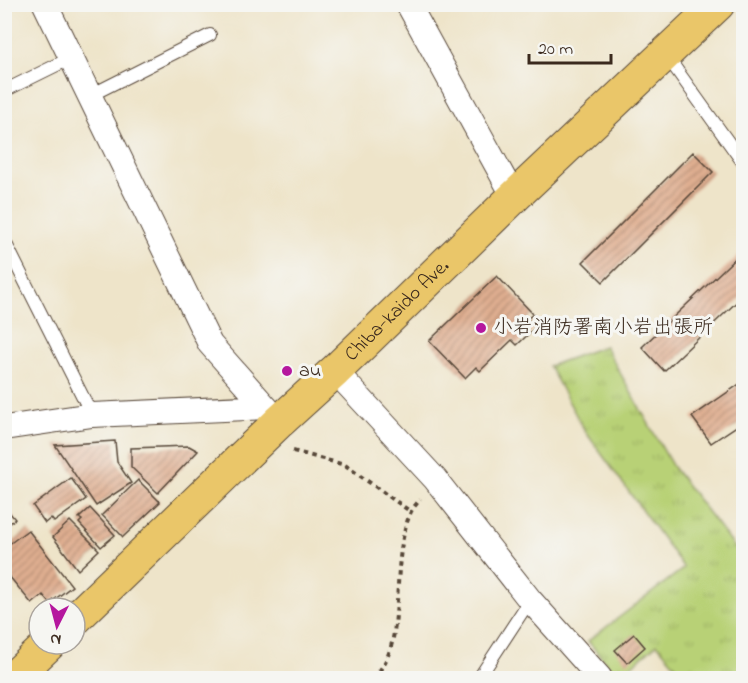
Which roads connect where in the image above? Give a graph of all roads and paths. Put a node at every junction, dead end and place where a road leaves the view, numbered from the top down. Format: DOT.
graph roads {
  1 [pos="45,4"];
  2 [pos="408,4"];
  3 [pos="718,4"];
  4 [pos="210,35"];
  5 [pos="666,54"];
  6 [pos="71,58"];
  7 [pos="4,91"];
  8 [pos="89,96"];
  9 [pos="744,164"];
  10 [pos="514,197"];
  11 [pos="4,247"];
  12 [pos="335,371"];
  13 [pos="92,415"];
  14 [pos="278,426"];
  15 [pos="4,428"];
  16 [pos="435,479"];
  17 [pos="411,512"];
  18 [pos="530,600"];
  19 [pos="87,608"];
  20 [pos="36,656"];
  21 [pos="13,678"];
  22 [pos="373,678"];
  23 [pos="479,678"];
  24 [pos="600,678"];
  1 -- 6 [label="street"];
  2 -- 10 [label="street"];
  3 -- 5 [label="highway, Chiba-kaido Ave."];
  4 -- 8 [label="lane"];
  5 -- 9 [label="lane"];
  5 -- 10 [label="highway, Chiba-kaido Ave."];
  6 -- 7 [label="lane"];
  6 -- 8 [label="street"];
  8 -- 14 [label="street"];
  10 -- 12 [label="highway, Chiba-kaido Ave."];
  11 -- 13 [label="lane"];
  12 -- 14 [label="highway, Chiba-kaido Ave."];
  12 -- 16 [label="street"];
  13 -- 14 [label="street"];
  13 -- 15 [label="street"];
  14 -- 17 [label="path"];
  14 -- 19 [label="highway, Chiba-kaido Ave."];
  16 -- 17 [label="path"];
  16 -- 18 [label="street"];
  17 -- 22 [label="path"];
  18 -- 23 [label="lane"];
  18 -- 24 [label="street"];
  20 -- 21 [label="highway"];
}
